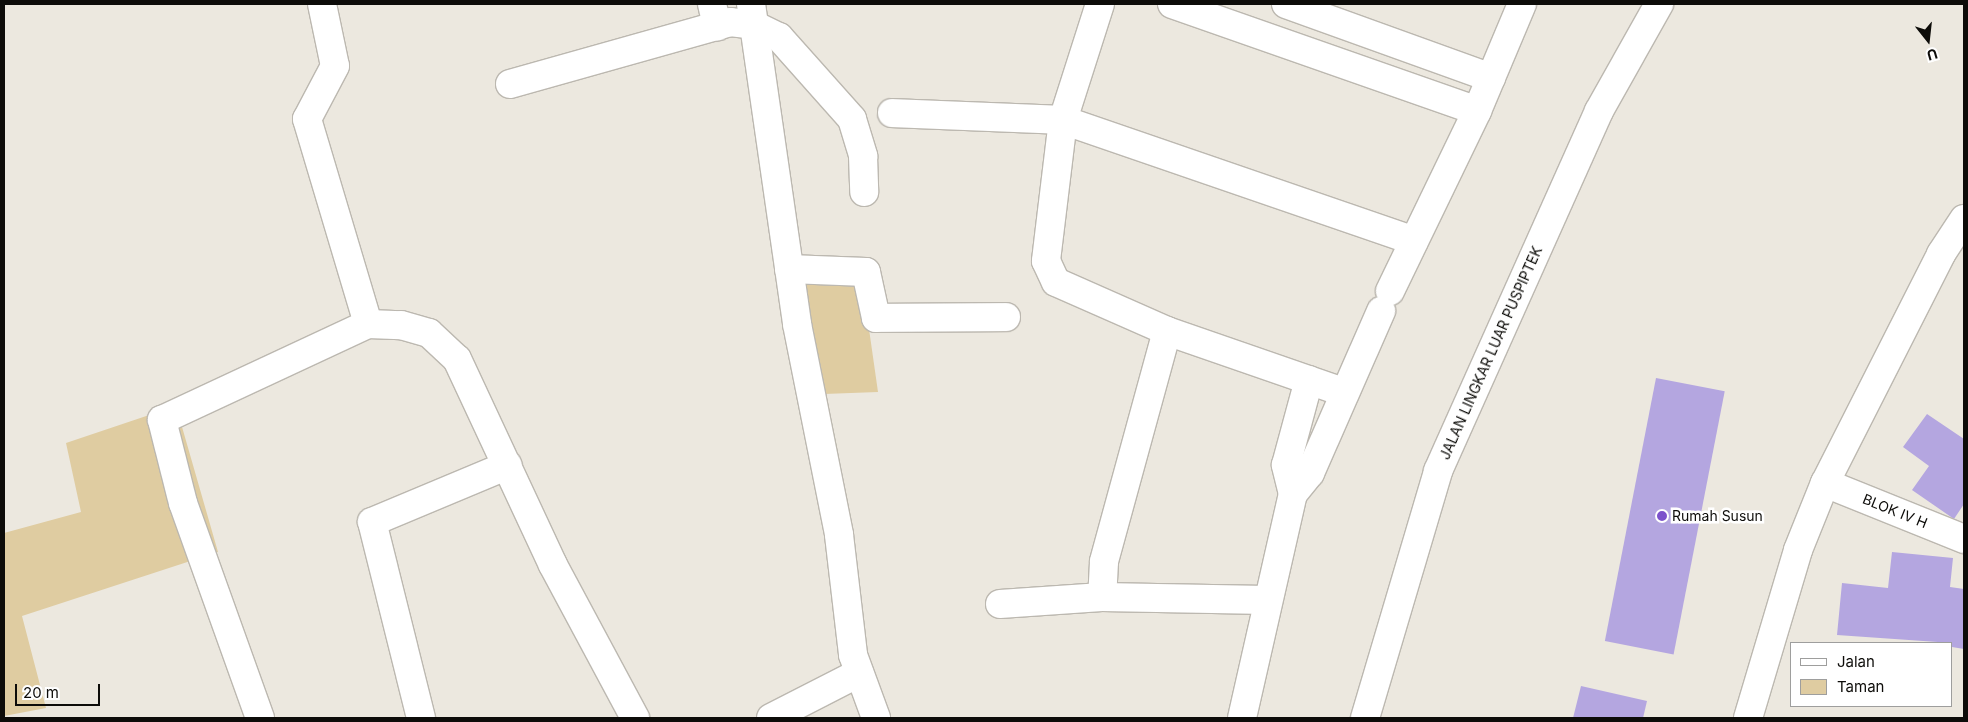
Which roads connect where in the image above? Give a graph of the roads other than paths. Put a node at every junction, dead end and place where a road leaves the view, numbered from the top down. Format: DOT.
graph roads {
  1 [pos="322,4"];
  2 [pos="1100,4"];
  3 [pos="1172,4"];
  4 [pos="1286,4"];
  5 [pos="1522,4"];
  6 [pos="1659,4"];
  7 [pos="752,14"];
  8 [pos="714,15"];
  9 [pos="1491,78"];
  10 [pos="510,84"];
  11 [pos="1478,111"];
  12 [pos="892,113"];
  13 [pos="1063,120"];
  14 [pos="864,192"];
  15 [pos="1964,219"];
  16 [pos="1414,241"];
  17 [pos="788,269"];
  18 [pos="1006,317"];
  19 [pos="368,324"];
  20 [pos="1167,331"];
  21 [pos="1309,380"];
  22 [pos="1343,392"];
  23 [pos="508,465"];
  24 [pos="1826,483"];
  25 [pos="1293,494"];
  26 [pos="1964,539"];
  27 [pos="1102,597"];
  28 [pos="1267,600"];
  29 [pos="1000,604"];
  30 [pos="859,673"];
  31 [pos="260,718"];
  32 [pos="421,718"];
  33 [pos="636,718"];
  34 [pos="771,718"];
  35 [pos="876,718"];
  36 [pos="1242,718"];
  37 [pos="1365,718"];
  38 [pos="1748,718"];
  1 -- 19 [label="street"];
  2 -- 13 [label="street"];
  3 -- 11 [label="street"];
  4 -- 9 [label="street"];
  5 -- 9 [label="street"];
  6 -- 37 [label="street, JALAN LINGKAR LUAR PUSPIPTEK"];
  7 -- 8 [label="street"];
  7 -- 14 [label="street"];
  7 -- 17 [label="street"];
  8 -- 10 [label="street"];
  9 -- 11 [label="street"];
  11 -- 16 [label="street"];
  12 -- 13 [label="street"];
  13 -- 16 [label="street"];
  13 -- 20 [label="street"];
  15 -- 24 [label="street"];
  16 -- 22 [label="street"];
  17 -- 18 [label="street"];
  17 -- 30 [label="street"];
  19 -- 23 [label="street"];
  19 -- 31 [label="street"];
  20 -- 21 [label="street"];
  20 -- 27 [label="street"];
  21 -- 22 [label="street"];
  21 -- 25 [label="street"];
  22 -- 25 [label="street"];
  23 -- 32 [label="street"];
  23 -- 33 [label="street"];
  24 -- 26 [label="street, BLOK IV H"];
  24 -- 38 [label="street"];
  25 -- 28 [label="street"];
  27 -- 28 [label="street"];
  27 -- 29 [label="street"];
  28 -- 36 [label="street"];
  30 -- 34 [label="street"];
  30 -- 35 [label="street"];
}
